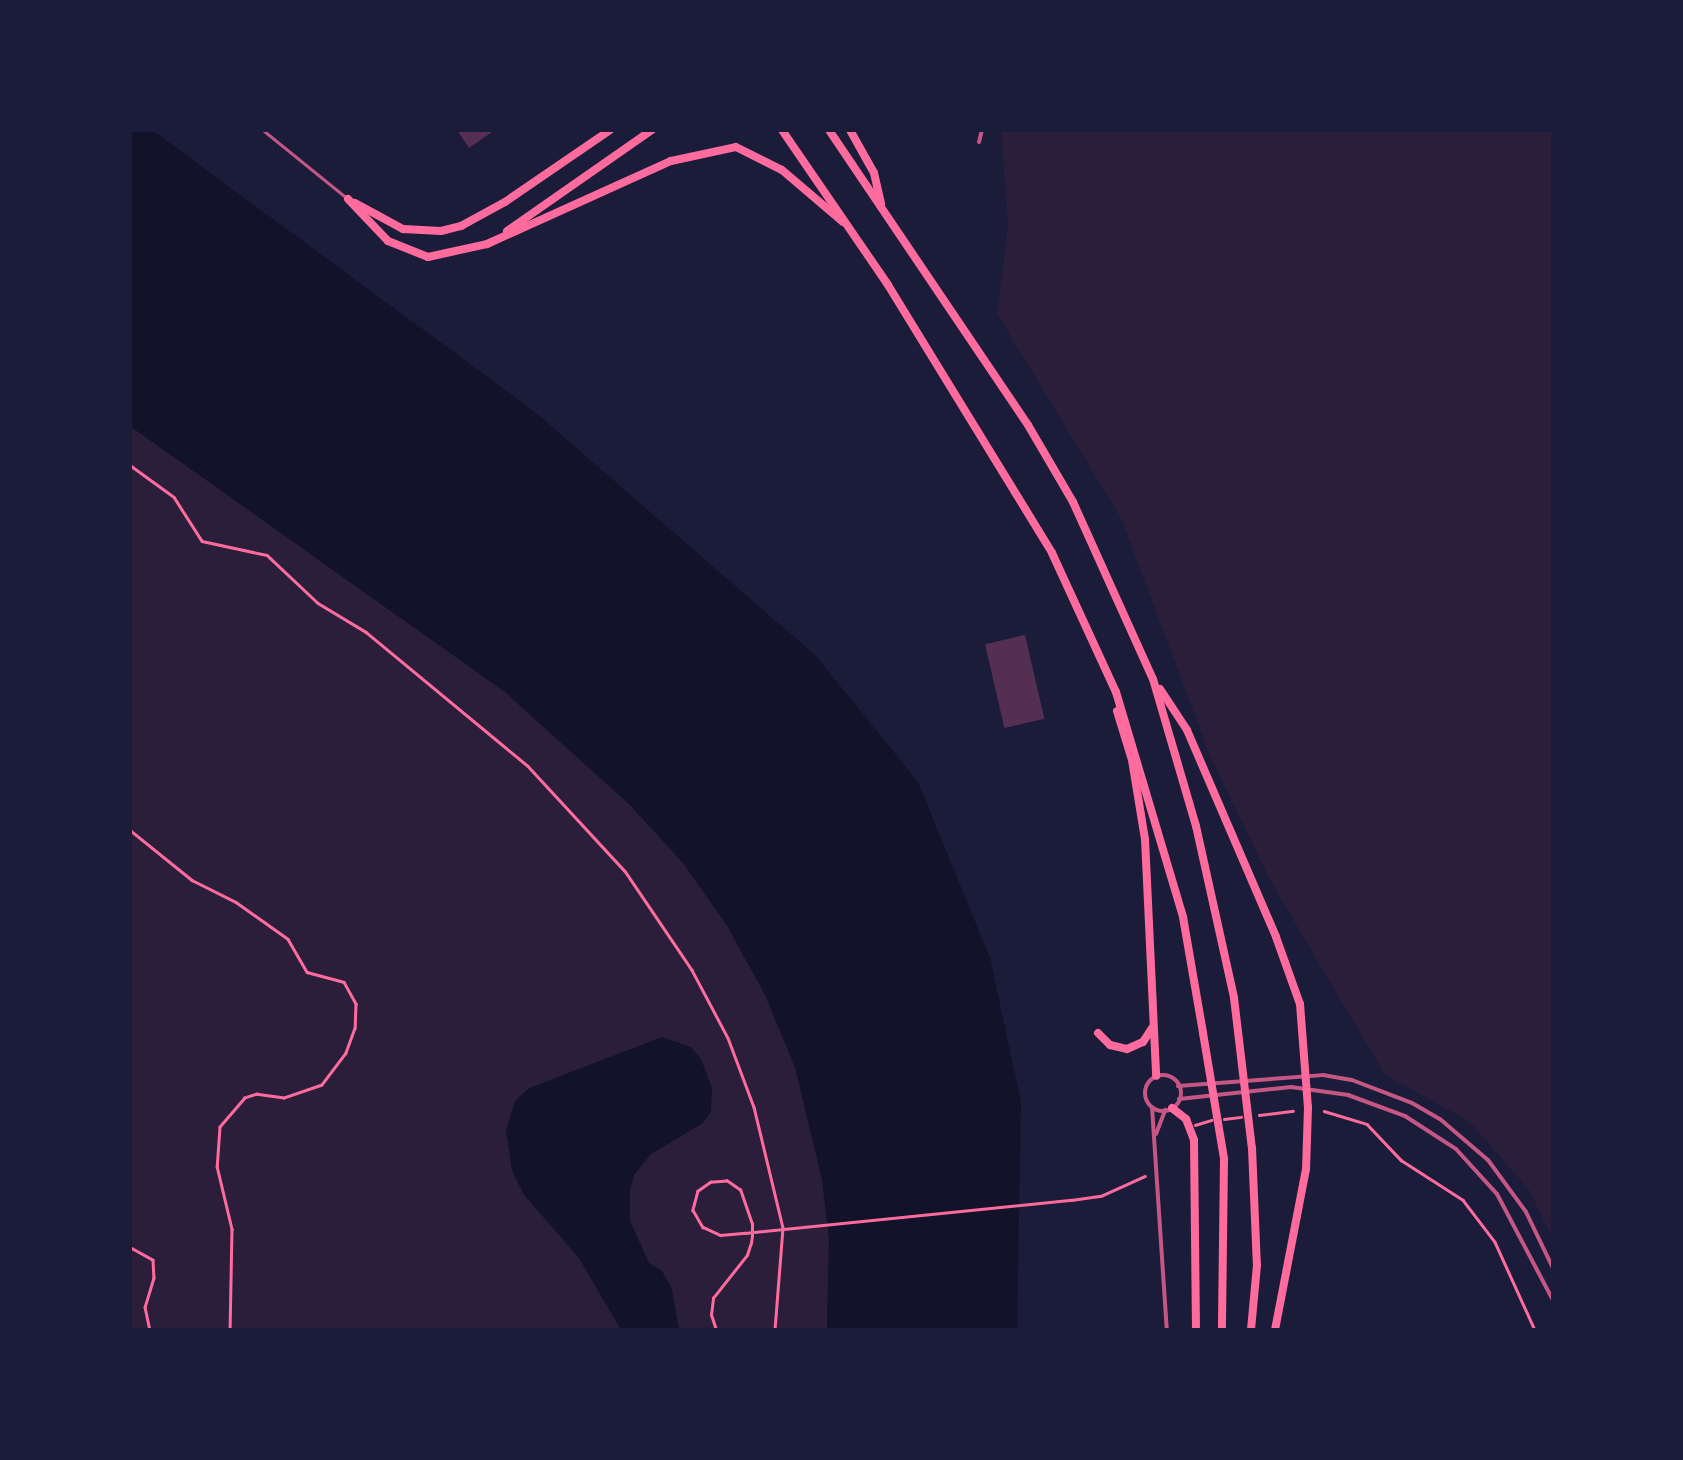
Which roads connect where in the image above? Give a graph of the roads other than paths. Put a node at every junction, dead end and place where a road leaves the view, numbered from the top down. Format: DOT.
graph roads {
  1 [pos="264,130"];
  2 [pos="601,130"];
  3 [pos="610,130"];
  4 [pos="652,130"];
  5 [pos="782,130"];
  6 [pos="829,130"];
  7 [pos="850,130"];
  8 [pos="982,130"];
  9 [pos="979,142"];
  10 [pos="574,152"];
  11 [pos="348,199"];
  12 [pos="882,208"];
  13 [pos="441,231"];
  14 [pos="854,232"];
  15 [pos="487,244"];
  16 [pos="444,254"];
  17 [pos="1095,645"];
  18 [pos="1153,679"];
  19 [pos="1153,1023"];
  20 [pos="1098,1033"];
  21 [pos="1306,1074"];
  22 [pos="1156,1076"];
  23 [pos="1178,1086"];
  24 [pos="1307,1088"];
  25 [pos="1179,1100"];
  26 [pos="1152,1107"];
  27 [pos="1169,1109"];
  28 [pos="1154,1144"];
  29 [pos="1553,1268"];
  30 [pos="1553,1300"];
  31 [pos="1166,1330"];
  32 [pos="1196,1330"];
  33 [pos="1222,1330"];
  34 [pos="1251,1330"];
  35 [pos="1275,1330"];
  1 -- 11 [label="lane"];
  2 -- 10 [label="highway"];
  3 -- 10 [label="highway"];
  4 -- 15 [label="highway"];
  5 -- 14 [label="highway"];
  6 -- 12 [label="highway"];
  7 -- 12 [label="highway"];
  8 -- 9 [label="street"];
  10 -- 13 [label="highway"];
  11 -- 13 [label="highway"];
  11 -- 16 [label="highway"];
  12 -- 18 [label="highway"];
  13 -- 16 [label="highway"];
  14 -- 15 [label="highway"];
  14 -- 17 [label="highway"];
  15 -- 16 [label="highway"];
  17 -- 19 [label="highway"];
  17 -- 33 [label="highway"];
  18 -- 21 [label="highway"];
  18 -- 34 [label="highway"];
  19 -- 20 [label="highway"];
  19 -- 22 [label="highway"];
  21 -- 23 [label="street"];
  21 -- 24 [label="highway"];
  21 -- 29 [label="street"];
  22 -- 23 [label="street"];
  22 -- 26 [label="street"];
  23 -- 25 [label="street"];
  24 -- 25 [label="street"];
  24 -- 30 [label="street"];
  24 -- 35 [label="highway"];
  25 -- 27 [label="street"];
  26 -- 27 [label="street"];
  26 -- 28 [label="street"];
  27 -- 28 [label="street"];
  27 -- 32 [label="highway"];
  28 -- 31 [label="street"];
}
